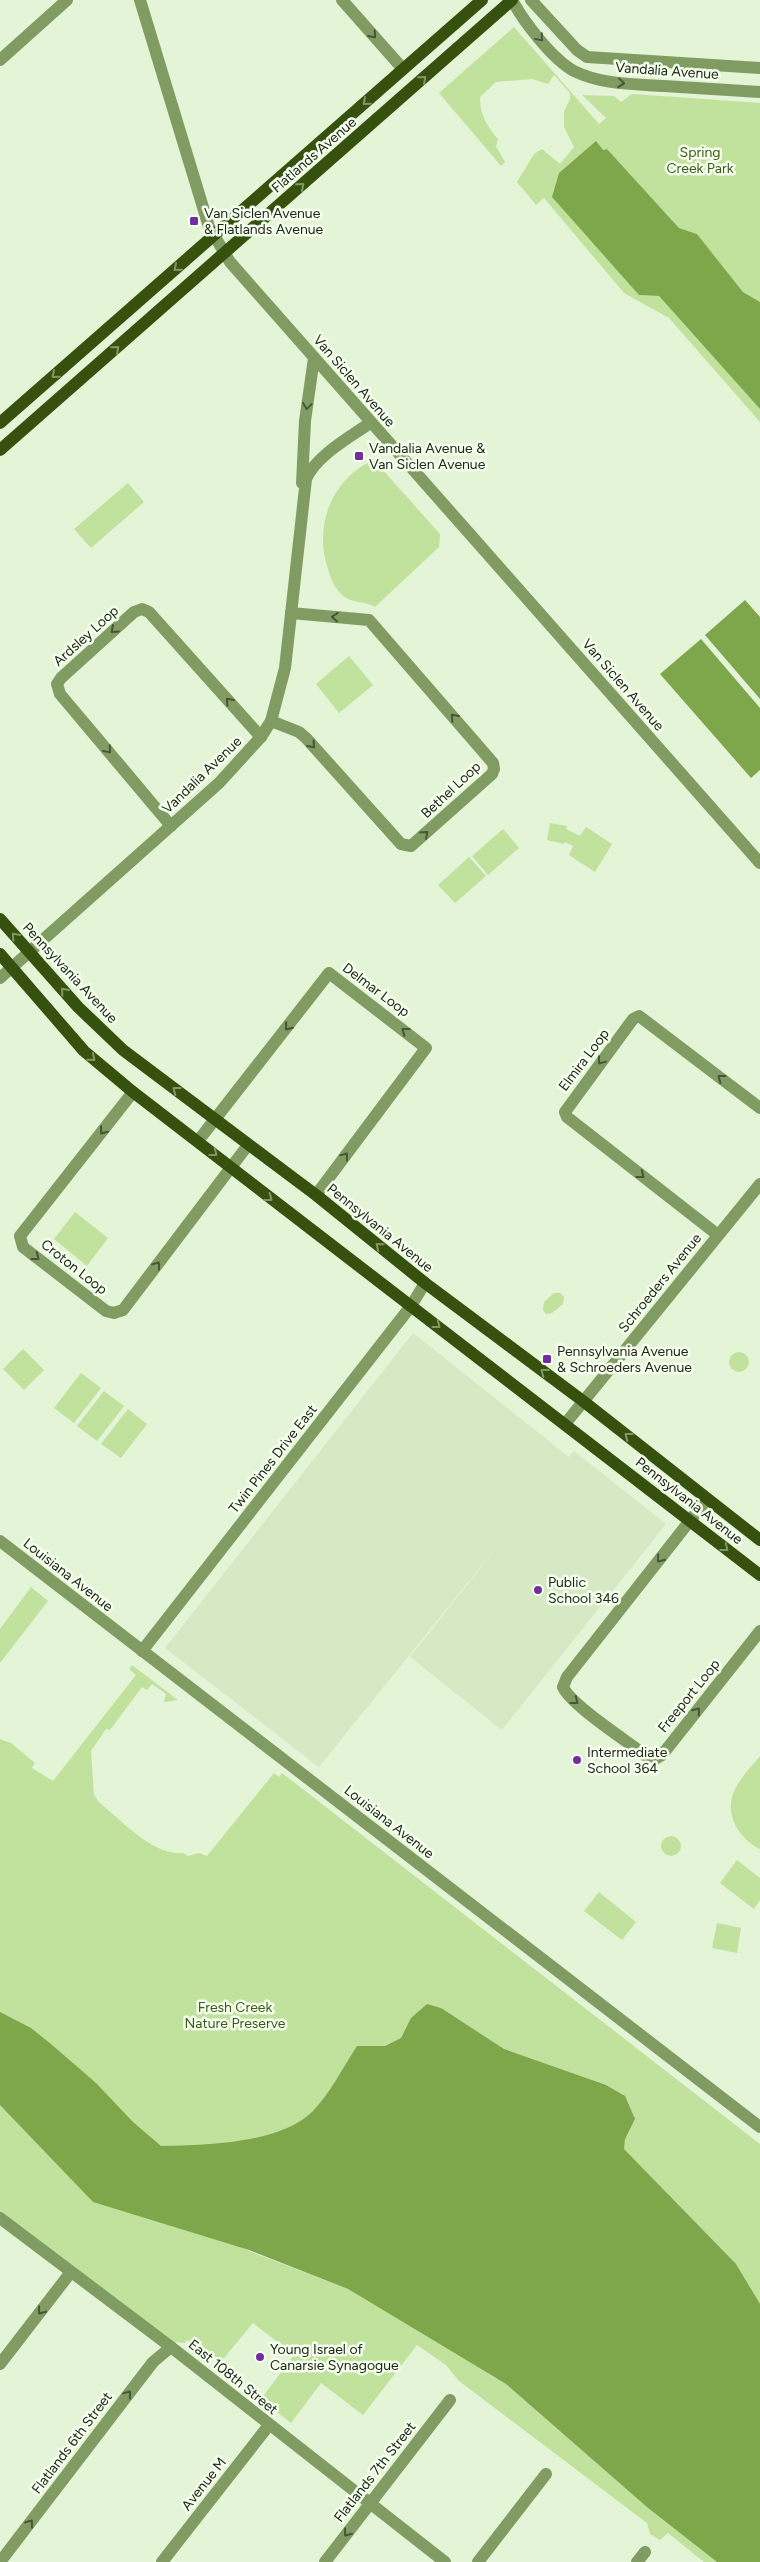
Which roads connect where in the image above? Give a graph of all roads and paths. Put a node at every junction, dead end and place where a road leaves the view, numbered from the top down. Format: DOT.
graph roads {
  1 [pos="67,0"];
  2 [pos="140,0"];
  3 [pos="342,0"];
  4 [pos="482,0"];
  5 [pos="512,0"];
  6 [pos="531,0"];
  7 [pos="0,60"];
  8 [pos="760,68"];
  9 [pos="403,70"];
  10 [pos="760,92"];
  11 [pos="214,236"];
  12 [pos="224,253"];
  13 [pos="314,358"];
  14 [pos="370,422"];
  15 [pos="0,423"];
  16 [pos="0,450"];
  17 [pos="303,496"];
  18 [pos="291,613"];
  19 [pos="271,721"];
  20 [pos="262,737"];
  21 [pos="171,826"];
  22 [pos="760,863"];
  23 [pos="0,919"];
  24 [pos="30,953"];
  25 [pos="0,954"];
  26 [pos="12,968"];
  27 [pos="0,978"];
  28 [pos="133,1092"];
  29 [pos="760,1108"];
  30 [pos="214,1120"];
  31 [pos="198,1141"];
  32 [pos="248,1145"];
  33 [pos="232,1166"];
  34 [pos="760,1184"];
  35 [pos="316,1195"];
  36 [pos="718,1235"];
  37 [pos="425,1283"];
  38 [pos="411,1306"];
  39 [pos="583,1401"];
  40 [pos="565,1424"];
  41 [pos="707,1499"];
  42 [pos="690,1521"];
  43 [pos="760,1540"];
  44 [pos="0,1541"];
  45 [pos="760,1575"];
  46 [pos="760,1630"];
  47 [pos="142,1651"];
  48 [pos="760,2126"];
  49 [pos="0,2218"];
  50 [pos="71,2272"];
  51 [pos="172,2347"];
  52 [pos="0,2364"];
  53 [pos="450,2400"];
  54 [pos="269,2425"];
  55 [pos="546,2474"];
  56 [pos="369,2504"];
  57 [pos="0,2562"];
  58 [pos="162,2562"];
  59 [pos="324,2562"];
  60 [pos="445,2562"];
  61 [pos="478,2562"];
  1 -- 7 [label="street"];
  2 -- 11 [label="street, Van Siclen Avenue"];
  3 -- 9 [label="street, one-way"];
  4 -- 9 [label="main road, Flatlands Avenue"];
  5 -- 10 [label="street, Vandalia Avenue, one-way"];
  12 -- 5 [label="main road, Flatlands Avenue, one-way"];
  6 -- 8 [label="street, Vandalia Avenue"];
  9 -- 11 [label="main road, Flatlands Avenue, one-way"];
  11 -- 12 [label="street, Van Siclen Avenue"];
  11 -- 15 [label="main road, Flatlands Avenue, one-way"];
  12 -- 13 [label="street, Van Siclen Avenue"];
  16 -- 12 [label="main road, Flatlands Avenue, one-way"];
  13 -- 14 [label="street, Van Siclen Avenue"];
  13 -- 17 [label="street, Vandalia Avenue, one-way"];
  14 -- 17 [label="street, Vandalia Avenue"];
  14 -- 22 [label="street, Van Siclen Avenue"];
  17 -- 18 [label="street, Vandalia Avenue"];
  18 -- 19 [label="street, Vandalia Avenue"];
  19 -- 18 [label="street, Bethel Loop, one-way"];
  19 -- 20 [label="street, Vandalia Avenue"];
  20 -- 21 [label="street, Vandalia Avenue"];
  20 -- 21 [label="street, Ardsley Loop, one-way"];
  21 -- 24 [label="street, Vandalia Avenue"];
  24 -- 23 [label="main road, Pennsylvania Avenue, one-way"];
  24 -- 26 [label="street, Vandalia Avenue"];
  30 -- 24 [label="main road, Pennsylvania Avenue, one-way"];
  25 -- 26 [label="main road, Pennsylvania Avenue"];
  26 -- 27 [label="street, Vandalia Avenue"];
  26 -- 28 [label="main road, Pennsylvania Avenue, one-way"];
  28 -- 31 [label="main road, Pennsylvania Avenue"];
  28 -- 33 [label="street, Croton Loop, one-way"];
  29 -- 36 [label="street, Elmira Loop, one-way"];
  30 -- 31 [label="street, Delmar Loop"];
  30 -- 32 [label="main road, Pennsylvania Avenue"];
  35 -- 30 [label="street, Delmar Loop, one-way"];
  31 -- 33 [label="main road, Pennsylvania Avenue, one-way"];
  32 -- 33 [label="street, Croton Loop"];
  32 -- 35 [label="main road, Pennsylvania Avenue"];
  33 -- 38 [label="main road, Pennsylvania Avenue, one-way"];
  34 -- 36 [label="street, Schroeders Avenue"];
  37 -- 35 [label="main road, Pennsylvania Avenue, one-way"];
  36 -- 39 [label="street, Schroeders Avenue"];
  37 -- 38 [label="street, Twin Pines Drive East"];
  39 -- 37 [label="main road, Pennsylvania Avenue, one-way"];
  38 -- 40 [label="main road, Pennsylvania Avenue, one-way"];
  38 -- 47 [label="street, Twin Pines Drive East"];
  39 -- 40 [label="street, Schroeders Avenue"];
  41 -- 39 [label="main road, Pennsylvania Avenue, one-way"];
  40 -- 42 [label="main road, Pennsylvania Avenue"];
  41 -- 42 [label="street, Freeport Loop"];
  41 -- 43 [label="main road, Pennsylvania Avenue"];
  42 -- 45 [label="main road, Pennsylvania Avenue, one-way"];
  42 -- 46 [label="street, Freeport Loop, one-way"];
  44 -- 47 [label="street, Louisiana Avenue"];
  47 -- 48 [label="street, Louisiana Avenue"];
  49 -- 50 [label="street, East 108th Street"];
  50 -- 51 [label="street, East 108th Street"];
  50 -- 52 [label="street, one-way"];
  51 -- 54 [label="street, East 108th Street"];
  57 -- 51 [label="street, Flatlands 6th Street, one-way"];
  53 -- 56 [label="street, Flatlands 7th Street"];
  54 -- 56 [label="street, East 108th Street"];
  54 -- 58 [label="street, Avenue M"];
  55 -- 61 [label="street"];
  56 -- 59 [label="street, Flatlands 7th Street, one-way"];
  56 -- 60 [label="street, East 108th Street"];
}
